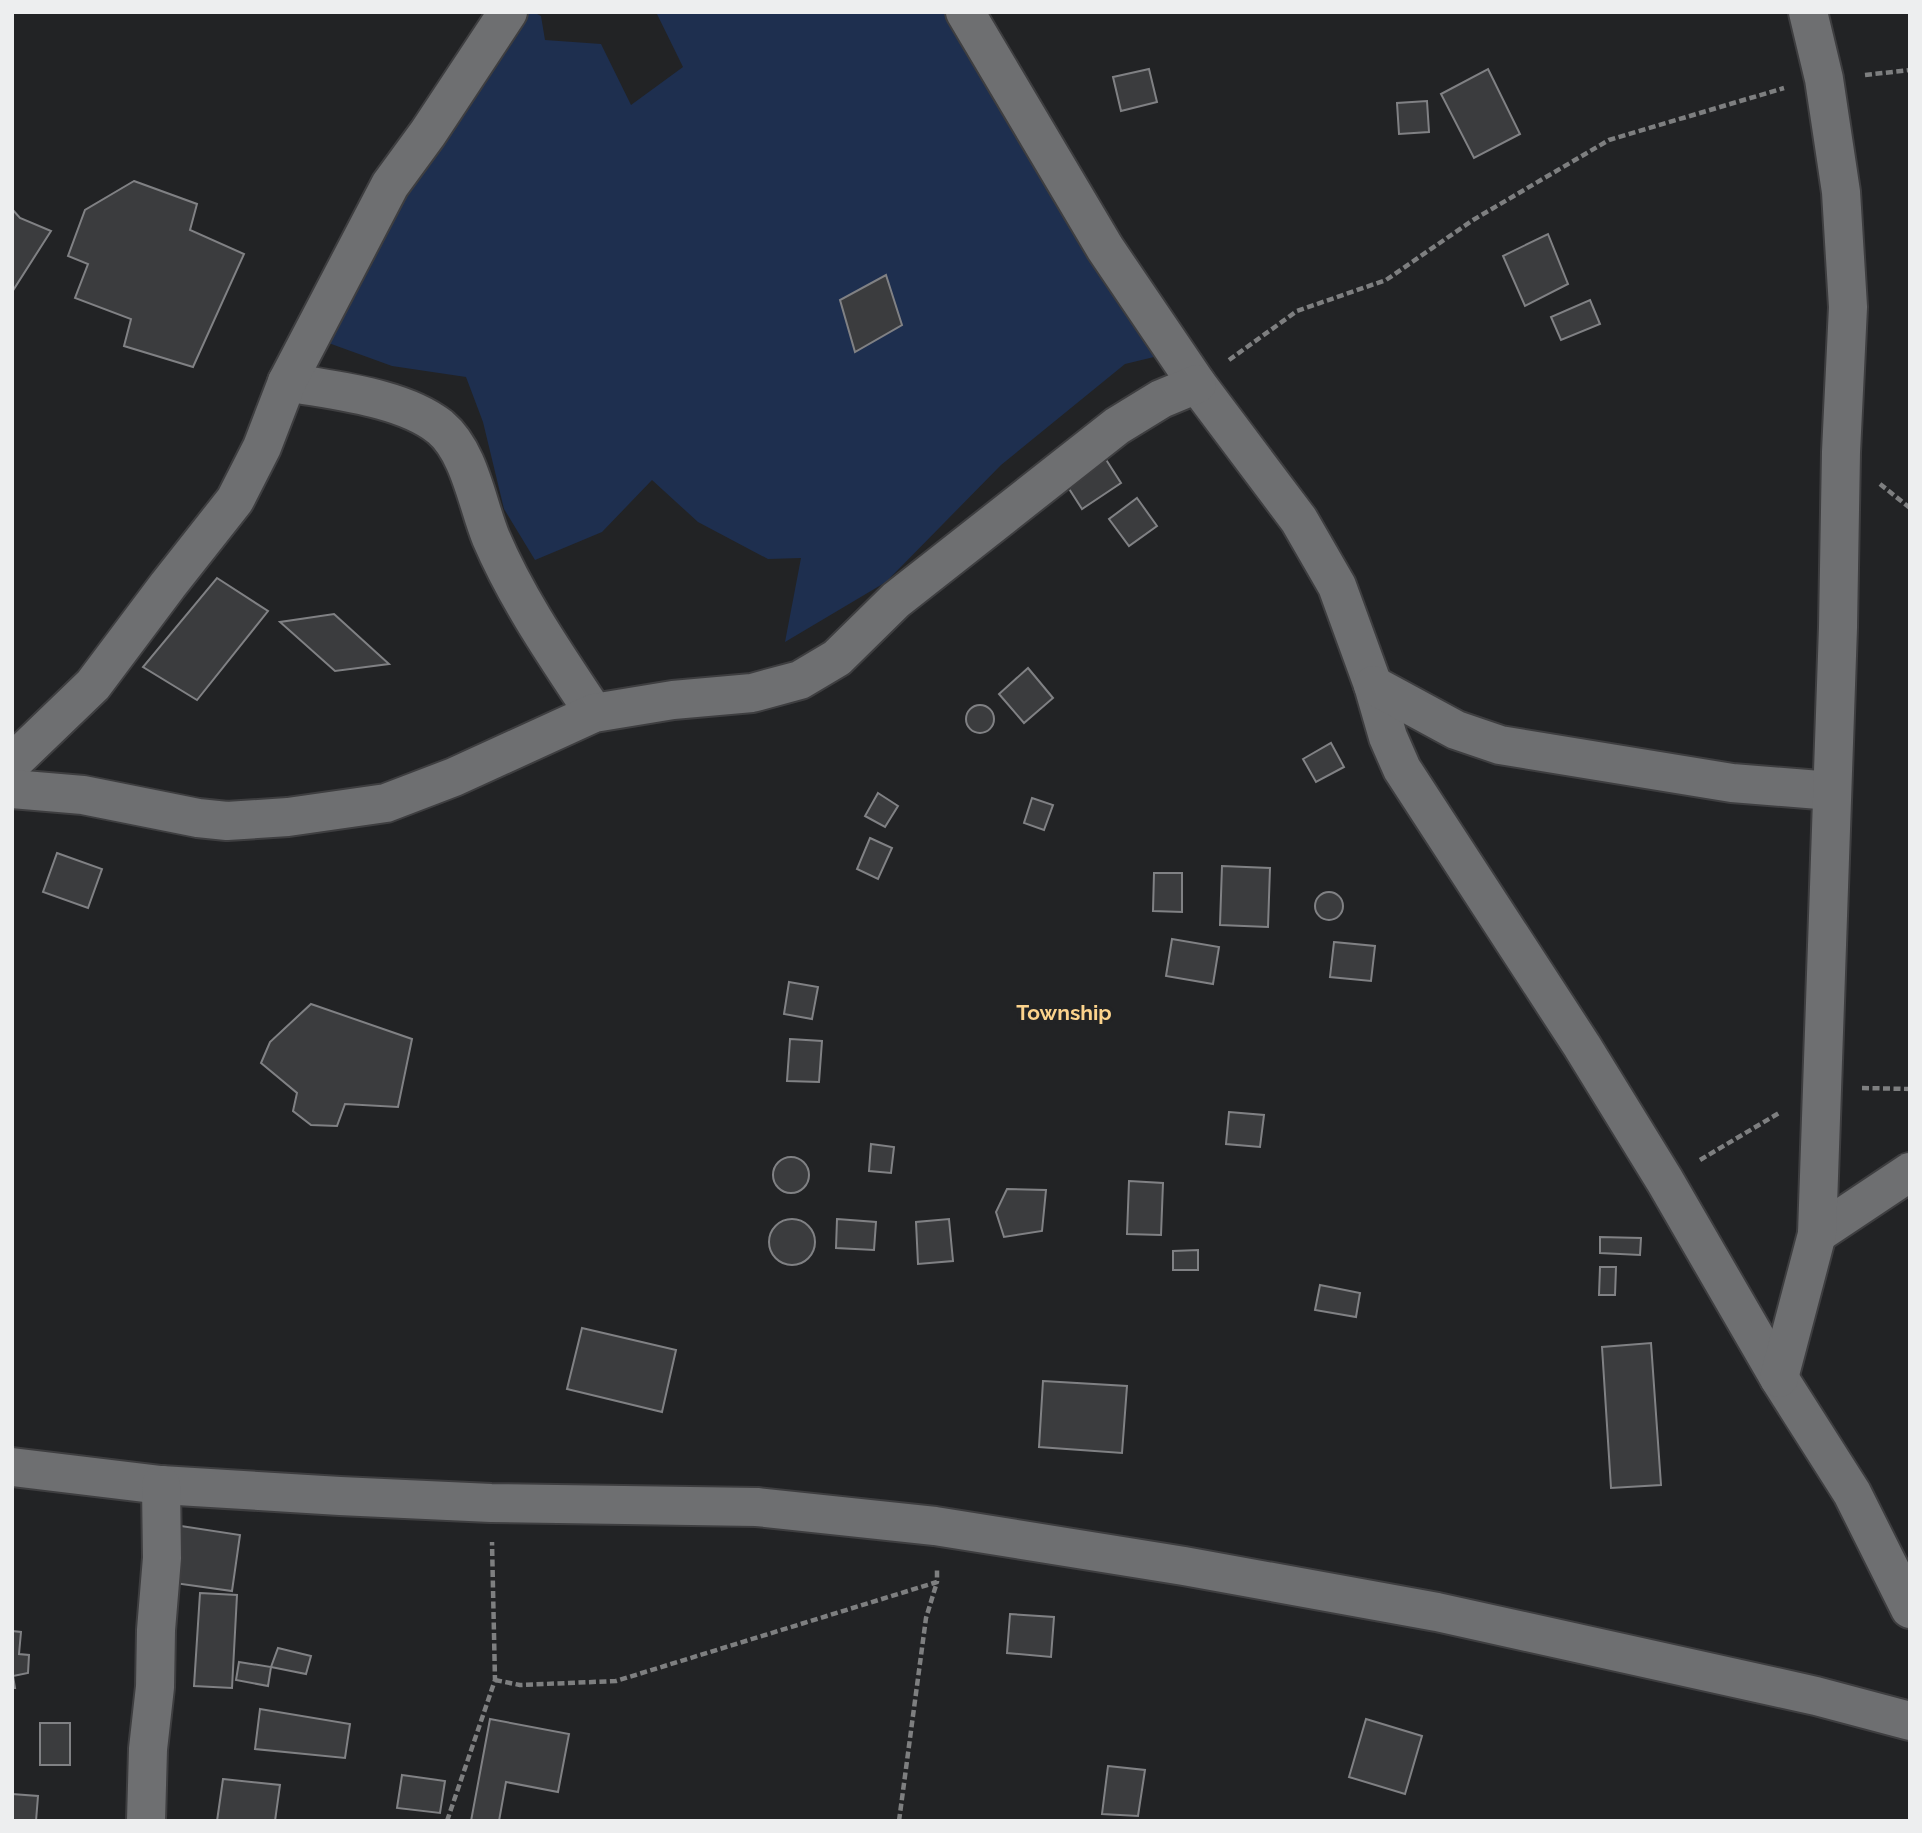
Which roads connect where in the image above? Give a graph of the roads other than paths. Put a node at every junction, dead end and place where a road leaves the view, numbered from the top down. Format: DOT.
graph roads {
  1 [pos="508,12"];
  2 [pos="965,12"];
  3 [pos="1808,12"];
  4 [pos="288,382"];
  5 [pos="1197,384"];
  6 [pos="1373,685"];
  7 [pos="594,713"];
  8 [pos="12,763"];
  9 [pos="12,789"];
  10 [pos="1832,790"];
  11 [pos="1910,1172"];
  12 [pos="1817,1234"];
  13 [pos="1779,1378"];
  14 [pos="12,1467"];
  15 [pos="161,1485"];
  16 [pos="1910,1609"];
  17 [pos="1910,1721"];
  18 [pos="146,1821"];
  1 -- 4 [label="street"];
  2 -- 5 [label="street"];
  3 -- 10 [label="street"];
  4 -- 7 [label="street"];
  4 -- 8 [label="street"];
  5 -- 6 [label="street"];
  5 -- 7 [label="street"];
  6 -- 10 [label="street"];
  6 -- 13 [label="street"];
  7 -- 9 [label="street"];
  10 -- 12 [label="street"];
  11 -- 12 [label="street"];
  12 -- 13 [label="street"];
  13 -- 16 [label="street"];
  14 -- 15 [label="street"];
  15 -- 17 [label="street"];
  15 -- 18 [label="street"];
}
